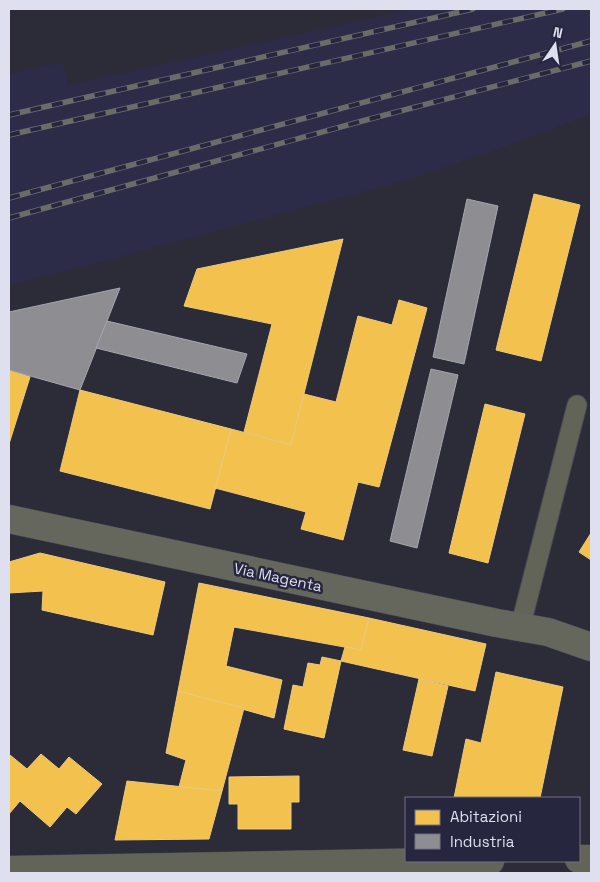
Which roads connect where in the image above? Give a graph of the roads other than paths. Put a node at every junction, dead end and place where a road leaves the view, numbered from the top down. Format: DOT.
graph roads {
  1 [pos="577,405"];
  2 [pos="9,519"];
  3 [pos="520,628"];
  4 [pos="591,629"];
  5 [pos="548,632"];
  6 [pos="591,647"];
  7 [pos="471,862"];
  8 [pos="355,868"];
  9 [pos="9,870"];
  10 [pos="128,870"];
  1 -- 3 [label="lane"];
  2 -- 3 [label="street, Via Magenta"];
  3 -- 5 [label="street, Via Magenta"];
  4 -- 5 [label="street, Via Magenta"];
  5 -- 6 [label="street, Via Magenta"];
  7 -- 8 [label="street"];
  8 -- 10 [label="street"];
  9 -- 10 [label="street"];
}
